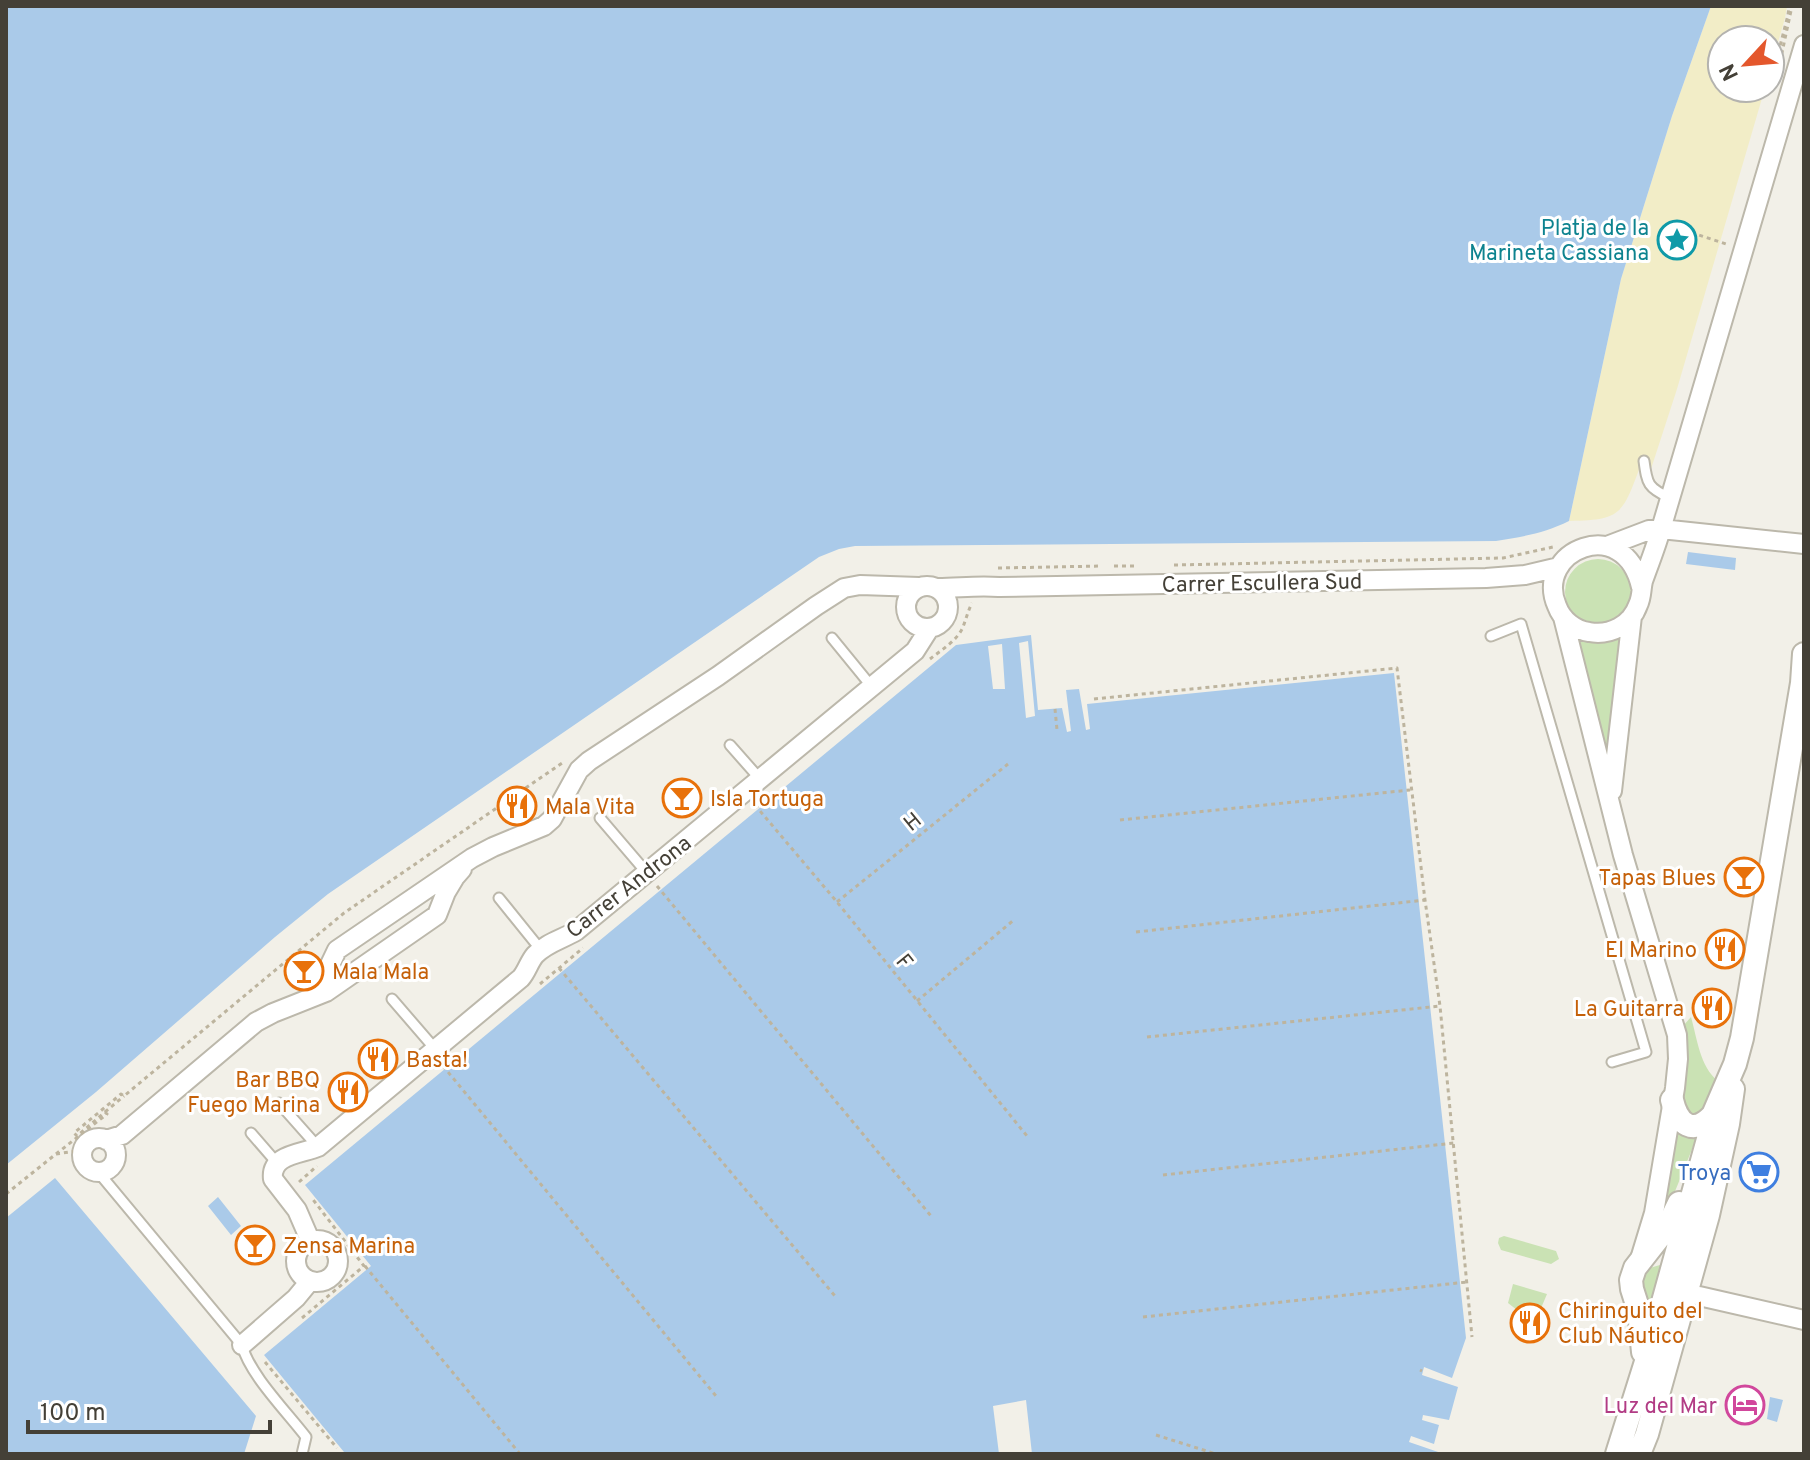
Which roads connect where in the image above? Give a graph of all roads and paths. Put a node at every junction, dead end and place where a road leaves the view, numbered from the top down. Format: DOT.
graph roads {
  1 [pos="1791,6"];
  2 [pos="1786,31"];
  3 [pos="1804,45"];
  4 [pos="1684,230"];
  5 [pos="1726,244"];
  6 [pos="1644,461"];
  7 [pos="1670,498"];
  8 [pos="1661,529"];
  9 [pos="1804,544"];
  10 [pos="1562,545"];
  11 [pos="1607,546"];
  12 [pos="1162,565"];
  13 [pos="1147,566"];
  14 [pos="1559,567"];
  15 [pos="1525,575"];
  16 [pos="996,578"];
  17 [pos="1641,587"];
  18 [pos="844,588"];
  19 [pos="928,588"];
  20 [pos="1553,592"];
  21 [pos="981,597"];
  22 [pos="906,608"];
  23 [pos="949,609"];
  24 [pos="1632,616"];
  25 [pos="1563,617"];
  26 [pos="929,629"];
  27 [pos="1491,636"];
  28 [pos="832,638"];
  29 [pos="1804,654"];
  30 [pos="920,668"];
  31 [pos="1803,681"];
  32 [pos="872,687"];
  33 [pos="1094,699"];
  34 [pos="1055,709"];
  35 [pos="1057,730"];
  36 [pos="730,745"];
  37 [pos="566,760"];
  38 [pos="1008,764"];
  39 [pos="760,779"];
  40 [pos="1794,780"];
  41 [pos="1412,790"];
  42 [pos="1610,801"];
  43 [pos="758,808"];
  44 [pos="600,818"];
  45 [pos="1120,820"];
  46 [pos="472,858"];
  47 [pos="647,873"];
  48 [pos="659,889"];
  49 [pos="499,898"];
  50 [pos="1425,900"];
  51 [pos="837,902"];
  52 [pos="1015,919"];
  53 [pos="1136,932"];
  54 [pos="583,947"];
  55 [pos="541,950"];
  56 [pos="331,962"];
  57 [pos="559,968"];
  58 [pos="346,978"];
  59 [pos="535,987"];
  60 [pos="315,996"];
  61 [pos="392,999"];
  62 [pos="917,1001"];
  63 [pos="1440,1006"];
  64 [pos="1147,1037"];
  65 [pos="440,1058"];
  66 [pos="1612,1062"];
  67 [pos="1735,1064"];
  68 [pos="124,1096"];
  69 [pos="1672,1100"];
  70 [pos="279,1103"];
  71 [pos="105,1112"];
  72 [pos="1713,1115"];
  73 [pos="251,1133"];
  74 [pos="1027,1136"];
  75 [pos="114,1142"];
  76 [pos="1454,1143"];
  77 [pos="83,1150"];
  78 [pos="56,1154"];
  79 [pos="320,1155"];
  80 [pos="277,1163"];
  81 [pos="99,1173"];
  82 [pos="1163,1175"];
  83 [pos="298,1182"];
  84 [pos="6,1194"];
  85 [pos="308,1194"];
  86 [pos="1654,1213"];
  87 [pos="931,1216"];
  88 [pos="310,1240"];
  89 [pos="1659,1240"];
  90 [pos="1639,1263"];
  91 [pos="1673,1263"];
  92 [pos="364,1266"];
  93 [pos="310,1281"];
  94 [pos="1467,1282"];
  95 [pos="1691,1293"];
  96 [pos="835,1296"];
  97 [pos="1638,1301"];
  98 [pos="1660,1311"];
  99 [pos="1143,1317"];
  100 [pos="1804,1320"];
  101 [pos="294,1325"];
  102 [pos="1472,1337"];
  103 [pos="250,1350"];
  104 [pos="1641,1373"];
  105 [pos="716,1396"];
  106 [pos="1156,1435"];
  107 [pos="337,1448"];
  108 [pos="1637,1453"];
  109 [pos="302,1454"];
  110 [pos="520,1454"];
  111 [pos="1216,1454"];
  1 -- 2 [label="path"];
  3 -- 7 [label="street"];
  4 -- 5 [label="path"];
  6 -- 7 [label="lane"];
  7 -- 8 [label="street"];
  8 -- 9 [label="street"];
  8 -- 11 [label="street"];
  8 -- 17 [label="street"];
  10 -- 12 [label="path"];
  11 -- 14 [label="street"];
  11 -- 17 [label="street"];
  13 -- 16 [label="path"];
  14 -- 15 [label="street, Carrer Escullera Sud"];
  14 -- 20 [label="street"];
  15 -- 16 [label="street, Carrer Escullera Sud"];
  15 -- 20 [label="street"];
  16 -- 19 [label="street, Carrer Escullera Sud"];
  16 -- 23 [label="street, Carrer Escullera Sud"];
  17 -- 24 [label="street"];
  18 -- 19 [label="street, Carrer Escullera Sud"];
  18 -- 22 [label="street"];
  18 -- 46 [label="street"];
  19 -- 22 [label="street"];
  19 -- 23 [label="street"];
  20 -- 25 [label="street"];
  21 -- 30 [label="path"];
  22 -- 26 [label="street"];
  23 -- 26 [label="street"];
  24 -- 25 [label="street"];
  24 -- 42 [label="street"];
  25 -- 42 [label="street"];
  26 -- 32 [label="street, Carrer Androna"];
  27 -- 66 [label="lane"];
  28 -- 32 [label="lane"];
  29 -- 31 [label="street"];
  31 -- 40 [label="street"];
  32 -- 39 [label="street, Carrer Androna"];
  33 -- 41 [label="path"];
  34 -- 35 [label="path"];
  36 -- 39 [label="lane"];
  37 -- 68 [label="path"];
  38 -- 51 [label="path, H"];
  39 -- 47 [label="street, Carrer Androna"];
  40 -- 67 [label="street"];
  41 -- 45 [label="path"];
  41 -- 50 [label="path"];
  42 -- 69 [label="street"];
  43 -- 51 [label="path, F"];
  44 -- 47 [label="lane"];
  46 -- 56 [label="street"];
  46 -- 58 [label="street"];
  47 -- 55 [label="street, Carrer Androna"];
  48 -- 87 [label="path"];
  49 -- 55 [label="lane"];
  50 -- 53 [label="path"];
  50 -- 63 [label="path"];
  51 -- 62 [label="path, F"];
  52 -- 62 [label="path"];
  54 -- 57 [label="path"];
  55 -- 65 [label="street, Carrer Androna"];
  56 -- 58 [label="street"];
  56 -- 60 [label="street"];
  57 -- 59 [label="path"];
  57 -- 96 [label="path"];
  58 -- 60 [label="street"];
  60 -- 75 [label="street"];
  61 -- 65 [label="lane"];
  62 -- 74 [label="path, F"];
  63 -- 64 [label="path"];
  63 -- 76 [label="path"];
  65 -- 79 [label="street, Carrer Androna"];
  65 -- 105 [label="path"];
  67 -- 72 [label="street"];
  67 -- 95 [label="street"];
  68 -- 71 [label="path"];
  68 -- 71 [label="path"];
  69 -- 72 [label="street"];
  69 -- 86 [label="street"];
  70 -- 79 [label="lane"];
  71 -- 78 [label="path"];
  72 -- 89 [label="street"];
  72 -- 91 [label="street"];
  73 -- 80 [label="lane"];
  75 -- 77 [label="street"];
  75 -- 81 [label="street"];
  76 -- 82 [label="path"];
  76 -- 94 [label="path"];
  77 -- 78 [label="path"];
  77 -- 81 [label="street"];
  78 -- 84 [label="path"];
  79 -- 80 [label="street, Carrer Androna"];
  79 -- 83 [label="path"];
  80 -- 88 [label="street"];
  81 -- 103 [label="lane"];
  85 -- 92 [label="path"];
  86 -- 89 [label="street"];
  86 -- 90 [label="street"];
  88 -- 93 [label="street"];
  88 -- 93 [label="street"];
  89 -- 90 [label="street"];
  89 -- 91 [label="street"];
  90 -- 91 [label="street"];
  90 -- 97 [label="street"];
  91 -- 95 [label="street"];
  91 -- 98 [label="street"];
  92 -- 101 [label="path"];
  92 -- 110 [label="path"];
  93 -- 103 [label="street"];
  94 -- 99 [label="path"];
  94 -- 102 [label="path"];
  95 -- 98 [label="street"];
  95 -- 100 [label="street"];
  95 -- 108 [label="street"];
  97 -- 98 [label="street"];
  97 -- 104 [label="street"];
  98 -- 104 [label="street"];
  103 -- 107 [label="path"];
  103 -- 109 [label="lane"];
  104 -- 108 [label="street"];
  106 -- 111 [label="path"];
}
